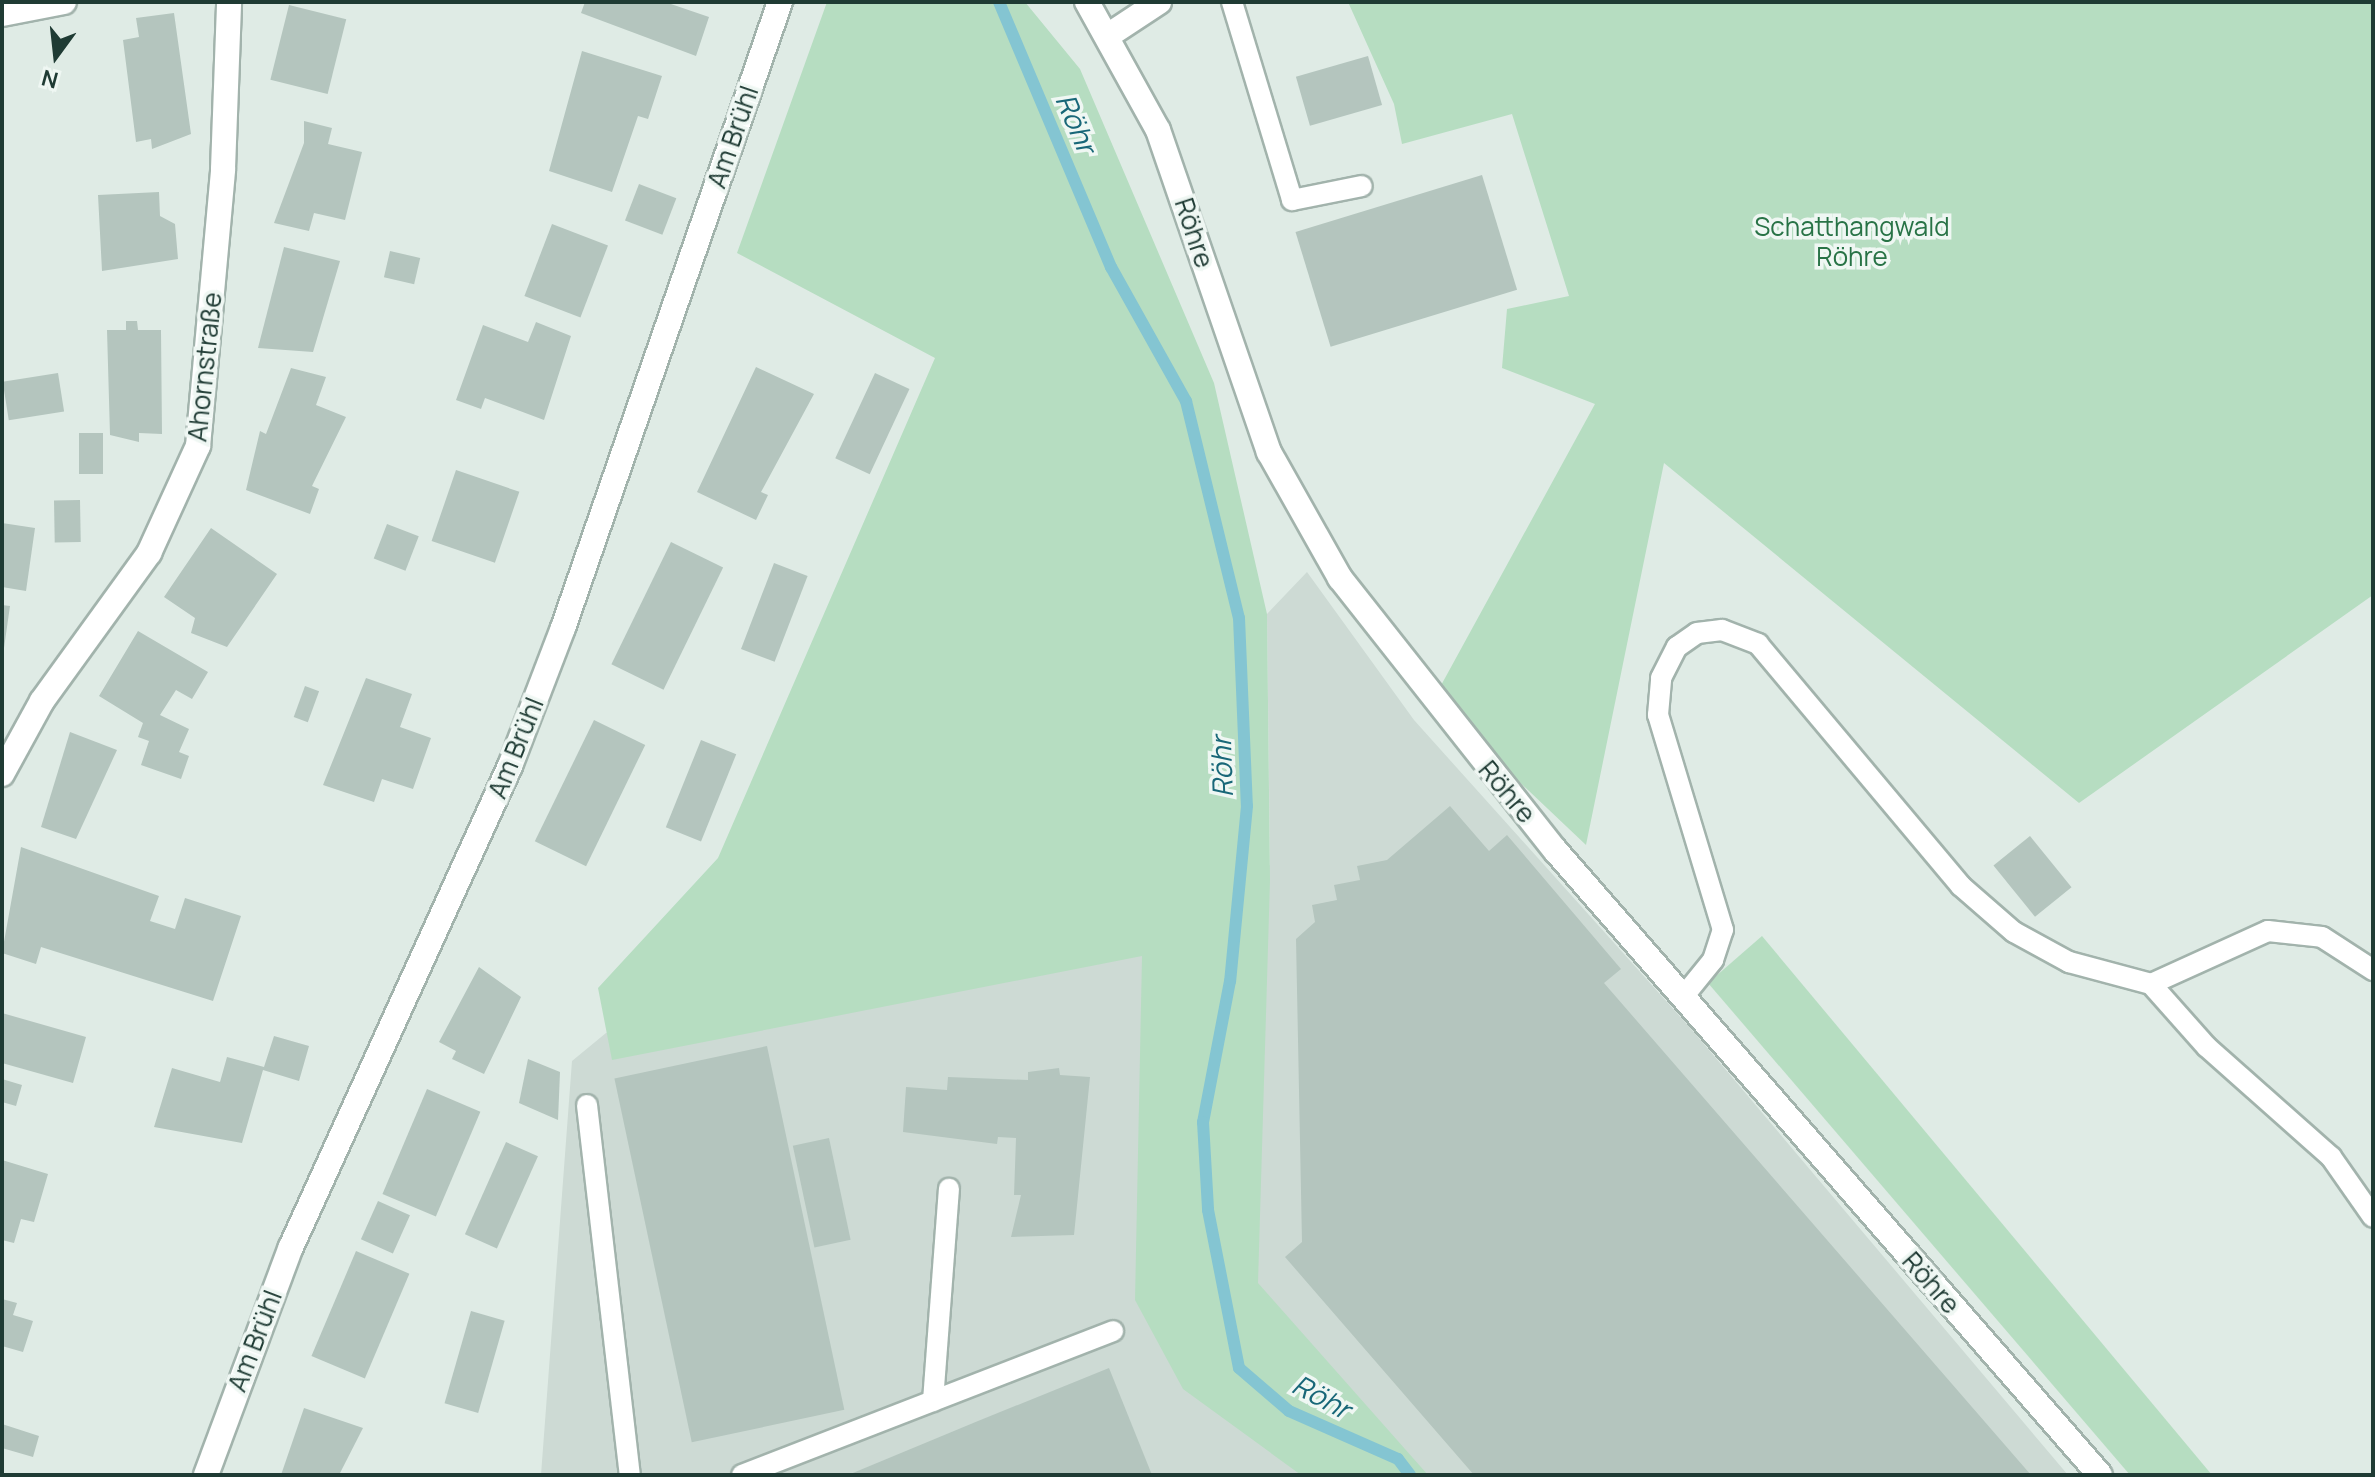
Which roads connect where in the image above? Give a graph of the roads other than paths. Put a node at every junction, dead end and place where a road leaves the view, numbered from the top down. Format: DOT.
graph roads {
  1 [pos="64,2"];
  2 [pos="229,2"];
  3 [pos="780,2"];
  4 [pos="1087,2"];
  5 [pos="1159,2"];
  6 [pos="1232,2"];
  7 [pos="2,14"];
  8 [pos="1109,35"];
  9 [pos="1362,186"];
  10 [pos="2,774"];
  11 [pos="2373,970"];
  12 [pos="2151,984"];
  13 [pos="1683,997"];
  14 [pos="587,1105"];
  15 [pos="949,1189"];
  16 [pos="2373,1217"];
  17 [pos="1113,1331"];
  18 [pos="933,1401"];
  19 [pos="206,1475"];
  20 [pos="630,1475"];
  21 [pos="742,1475"];
  22 [pos="2100,1475"];
  1 -- 7 [label="street"];
  2 -- 10 [label="street, Ahornstraße"];
  3 -- 19 [label="street, Am Brühl"];
  4 -- 8 [label="street, Röhre"];
  5 -- 8 [label="street"];
  6 -- 9 [label="lane"];
  8 -- 13 [label="street, Röhre"];
  11 -- 12 [label="lane"];
  12 -- 13 [label="lane"];
  12 -- 16 [label="lane"];
  13 -- 22 [label="street, Röhre"];
  14 -- 20 [label="lane"];
  15 -- 18 [label="lane"];
  17 -- 18 [label="lane"];
  18 -- 21 [label="lane"];
}
